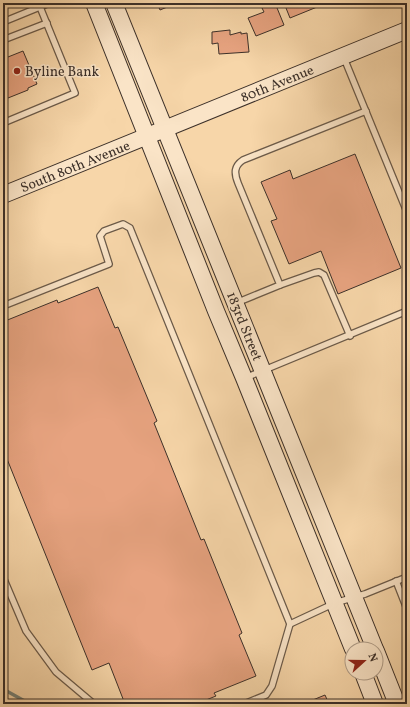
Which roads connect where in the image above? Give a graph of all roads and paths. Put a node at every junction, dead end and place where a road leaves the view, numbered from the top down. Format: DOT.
graph roads {
  1 [pos="48,3"];
  2 [pos="94,3"];
  3 [pos="114,3"];
  4 [pos="40,7"];
  5 [pos="3,22"];
  6 [pos="47,23"];
  7 [pos="407,30"];
  8 [pos="3,40"];
  9 [pos="343,56"];
  10 [pos="366,111"];
  11 [pos="3,123"];
  12 [pos="165,129"];
  13 [pos="147,137"];
  14 [pos="3,195"];
  15 [pos="407,212"];
  16 [pos="280,285"];
  17 [pos="236,303"];
  18 [pos="3,306"];
  19 [pos="407,311"];
  20 [pos="350,336"];
  21 [pos="263,370"];
  22 [pos="244,378"];
  23 [pos="3,577"];
  24 [pos="407,577"];
  25 [pos="396,582"];
  26 [pos="354,597"];
  27 [pos="335,604"];
  28 [pos="407,609"];
  29 [pos="290,624"];
  30 [pos="350,641"];
  31 [pos="372,641"];
  32 [pos="384,671"];
  33 [pos="366,681"];
  34 [pos="94,704"];
  35 [pos="244,704"];
  36 [pos="375,704"];
  37 [pos="397,704"];
  1 -- 4 [label="lane"];
  2 -- 13 [label="street, 183rd Street"];
  3 -- 12 [label="street, 183rd Street"];
  4 -- 5 [label="lane"];
  4 -- 6 [label="lane"];
  6 -- 8 [label="lane"];
  6 -- 11 [label="lane"];
  7 -- 9 [label="street, 80th Avenue"];
  9 -- 10 [label="lane"];
  9 -- 12 [label="street, 80th Avenue"];
  10 -- 15 [label="lane"];
  10 -- 16 [label="lane"];
  12 -- 13 [label="street, 80th Avenue"];
  12 -- 17 [label="street, 183rd Street"];
  13 -- 14 [label="street, South 80th Avenue"];
  13 -- 22 [label="street, 183rd Street"];
  16 -- 17 [label="lane"];
  16 -- 20 [label="lane"];
  17 -- 21 [label="street, 183rd Street"];
  18 -- 29 [label="lane"];
  19 -- 20 [label="lane"];
  20 -- 21 [label="lane"];
  21 -- 22 [label="lane"];
  21 -- 26 [label="street, 183rd Street"];
  22 -- 27 [label="street, 183rd Street"];
  23 -- 34 [label="lane"];
  24 -- 25 [label="lane"];
  25 -- 26 [label="lane"];
  25 -- 28 [label="lane"];
  26 -- 27 [label="lane"];
  26 -- 31 [label="street, 183rd Street"];
  27 -- 29 [label="lane"];
  27 -- 30 [label="street, 183rd Street"];
  29 -- 35 [label="lane"];
  32 -- 37 [label="street, 183rd Street"];
  33 -- 36 [label="street"];
}
